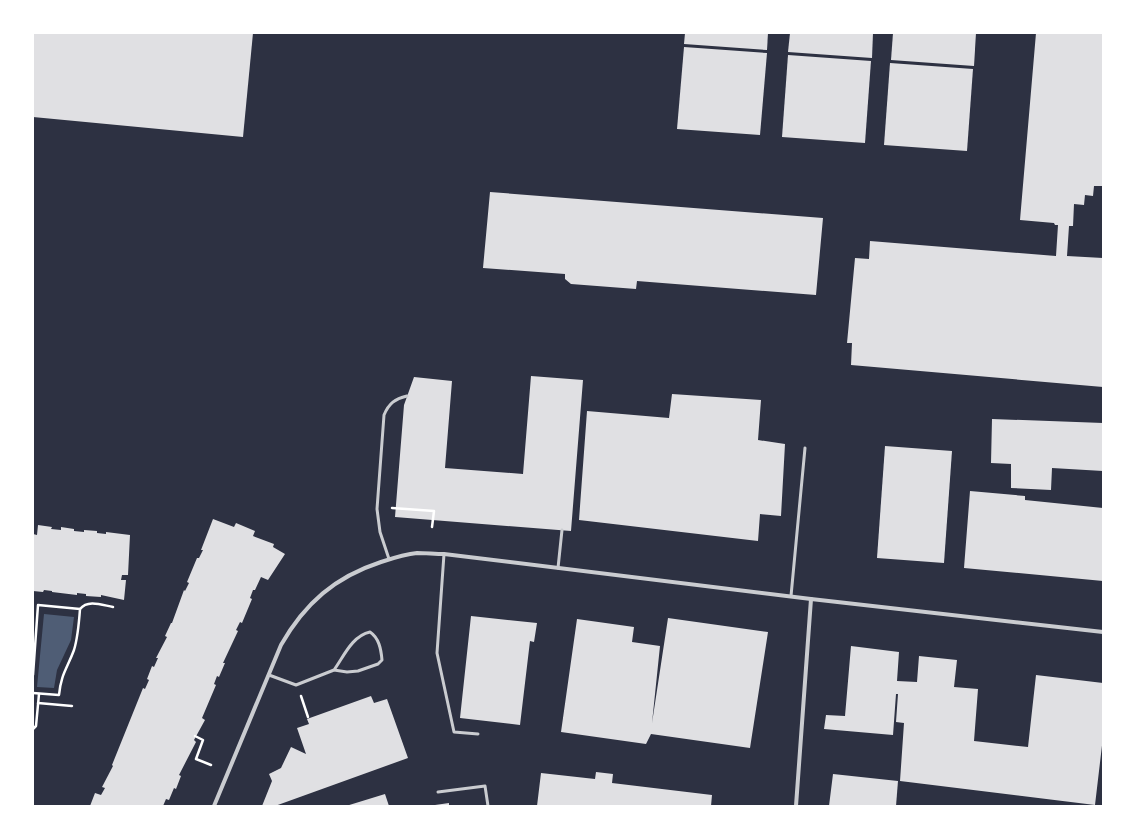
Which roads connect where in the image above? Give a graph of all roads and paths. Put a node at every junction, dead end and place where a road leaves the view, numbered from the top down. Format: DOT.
graph roads {
  1 [pos="407,396"];
  2 [pos="805,448"];
  3 [pos="392,508"];
  4 [pos="432,527"];
  5 [pos="562,530"];
  6 [pos="444,554"];
  7 [pos="389,559"];
  8 [pos="558,568"];
  9 [pos="791,596"];
  10 [pos="811,599"];
  11 [pos="113,607"];
  12 [pos="80,609"];
  13 [pos="1103,632"];
  14 [pos="334,670"];
  15 [pos="33,675"];
  16 [pos="269,675"];
  17 [pos="296,684"];
  18 [pos="33,693"];
  19 [pos="39,694"];
  20 [pos="38,703"];
  21 [pos="72,706"];
  22 [pos="33,713"];
  23 [pos="37,713"];
  24 [pos="308,717"];
  25 [pos="33,729"];
  26 [pos="478,734"];
  27 [pos="195,736"];
  28 [pos="211,765"];
  29 [pos="438,792"];
  30 [pos="214,806"];
  31 [pos="488,806"];
  32 [pos="796,806"];
  1 -- 7 [label="lane"];
  2 -- 9 [label="lane"];
  3 -- 4 [label="path"];
  5 -- 8 [label="lane"];
  6 -- 7 [label="street"];
  6 -- 8 [label="street"];
  6 -- 26 [label="lane"];
  7 -- 16 [label="street"];
  8 -- 9 [label="street"];
  9 -- 10 [label="street"];
  10 -- 13 [label="street"];
  10 -- 32 [label="street"];
  11 -- 12 [label="path"];
  12 -- 15 [label="path"];
  12 -- 19 [label="path"];
  14 -- 14 [label="lane"];
  14 -- 17 [label="lane"];
  16 -- 17 [label="lane"];
  16 -- 30 [label="street"];
  17 -- 24 [label="path"];
  18 -- 19 [label="path"];
  19 -- 20 [label="path"];
  20 -- 21 [label="path"];
  20 -- 23 [label="path"];
  22 -- 23 [label="path"];
  23 -- 25 [label="path"];
  27 -- 28 [label="path"];
  29 -- 31 [label="lane"];
}
